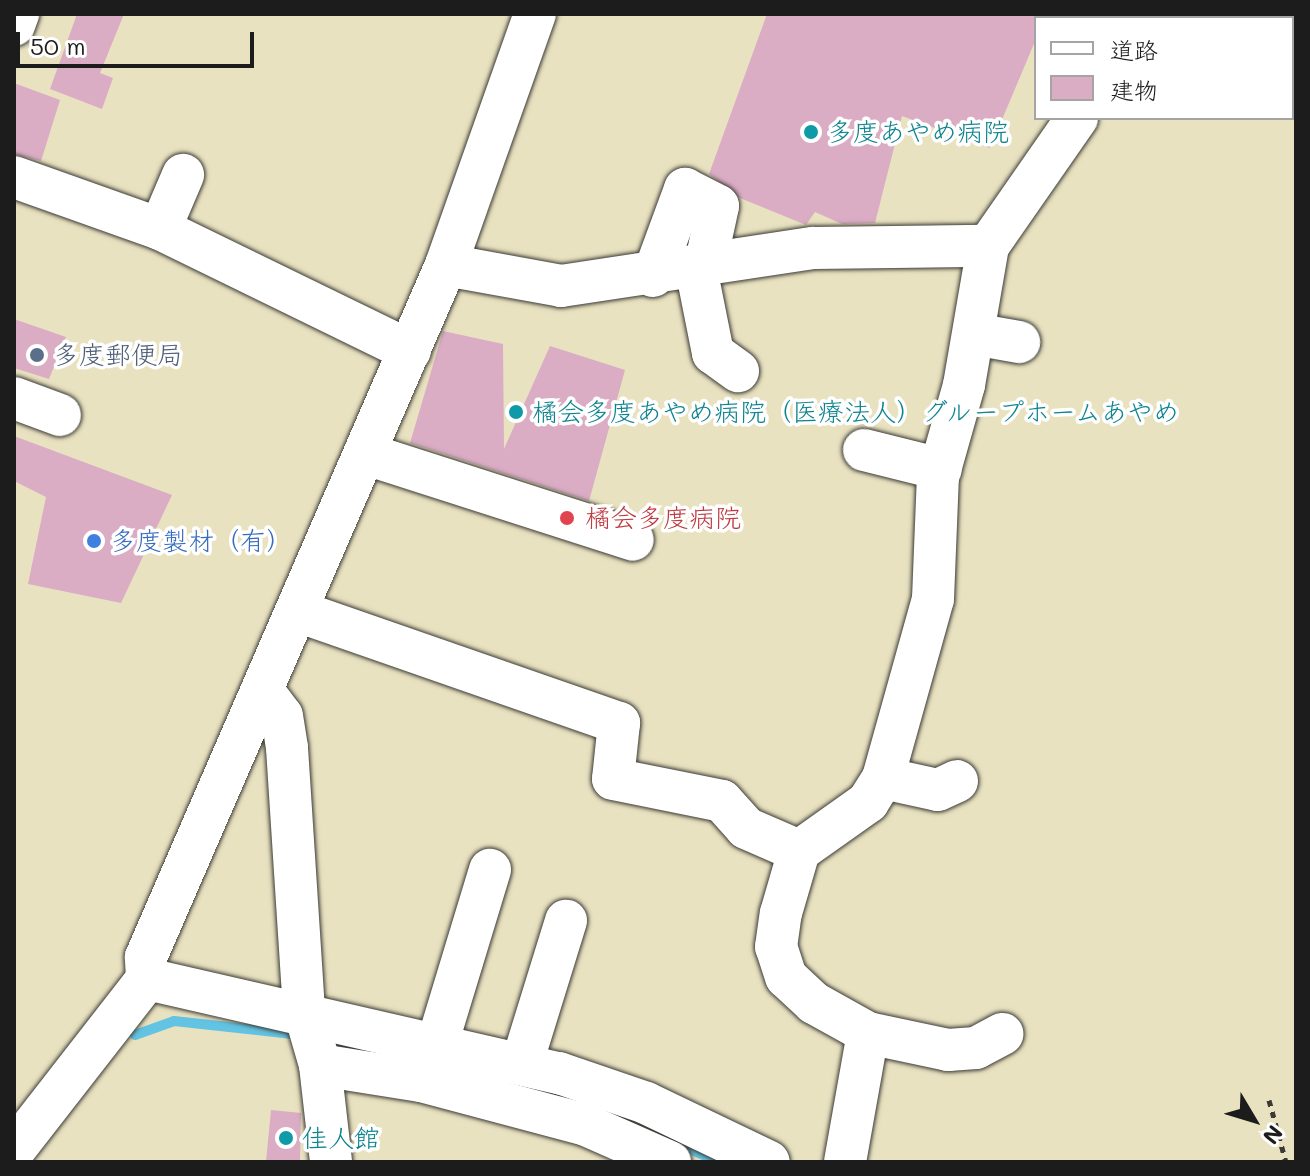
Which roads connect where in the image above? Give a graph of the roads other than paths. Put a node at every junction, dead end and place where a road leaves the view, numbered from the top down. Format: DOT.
graph roads {
  1 [pos="18,14"];
  2 [pos="535,14"];
  3 [pos="14,25"];
  4 [pos="1076,120"];
  5 [pos="183,175"];
  6 [pos="14,177"];
  7 [pos="160,229"];
  8 [pos="988,246"];
  9 [pos="446,265"];
  10 [pos="701,267"];
  11 [pos="653,276"];
  12 [pos="974,334"];
  13 [pos="1019,342"];
  14 [pos="410,351"];
  15 [pos="738,371"];
  16 [pos="14,398"];
  17 [pos="60,415"];
  18 [pos="864,450"];
  19 [pos="369,455"];
  20 [pos="941,469"];
  21 [pos="633,540"];
  22 [pos="300,612"];
  23 [pos="263,691"];
  24 [pos="883,778"];
  25 [pos="957,781"];
  26 [pos="799,851"];
  27 [pos="490,870"];
  28 [pos="566,921"];
  29 [pos="147,979"];
  30 [pos="304,1010"];
  31 [pos="868,1033"];
  32 [pos="1002,1034"];
  33 [pos="438,1041"];
  34 [pos="522,1063"];
  35 [pos="320,1065"];
  36 [pos="14,1150"];
  37 [pos="331,1162"];
  38 [pos="670,1162"];
  39 [pos="769,1162"];
  40 [pos="845,1162"];
  1 -- 3 [label="street"];
  2 -- 9 [label="street"];
  4 -- 8 [label="street"];
  5 -- 7 [label="street"];
  6 -- 7 [label="street"];
  7 -- 14 [label="street"];
  8 -- 10 [label="street"];
  8 -- 12 [label="street"];
  9 -- 11 [label="street"];
  9 -- 14 [label="street"];
  10 -- 11 [label="street"];
  10 -- 11 [label="street"];
  10 -- 15 [label="street"];
  12 -- 13 [label="street"];
  12 -- 20 [label="street"];
  14 -- 19 [label="street"];
  16 -- 17 [label="street"];
  18 -- 20 [label="street"];
  19 -- 21 [label="street"];
  19 -- 22 [label="street"];
  20 -- 24 [label="street"];
  22 -- 23 [label="street"];
  22 -- 26 [label="street"];
  23 -- 29 [label="street"];
  23 -- 30 [label="street"];
  24 -- 25 [label="street"];
  24 -- 26 [label="street"];
  26 -- 31 [label="street"];
  27 -- 33 [label="street"];
  28 -- 34 [label="street"];
  29 -- 30 [label="street"];
  29 -- 36 [label="street"];
  30 -- 33 [label="street"];
  30 -- 35 [label="street"];
  31 -- 32 [label="street"];
  31 -- 40 [label="street"];
  33 -- 34 [label="street"];
  34 -- 39 [label="street"];
  35 -- 37 [label="street"];
  35 -- 38 [label="street"];
}
